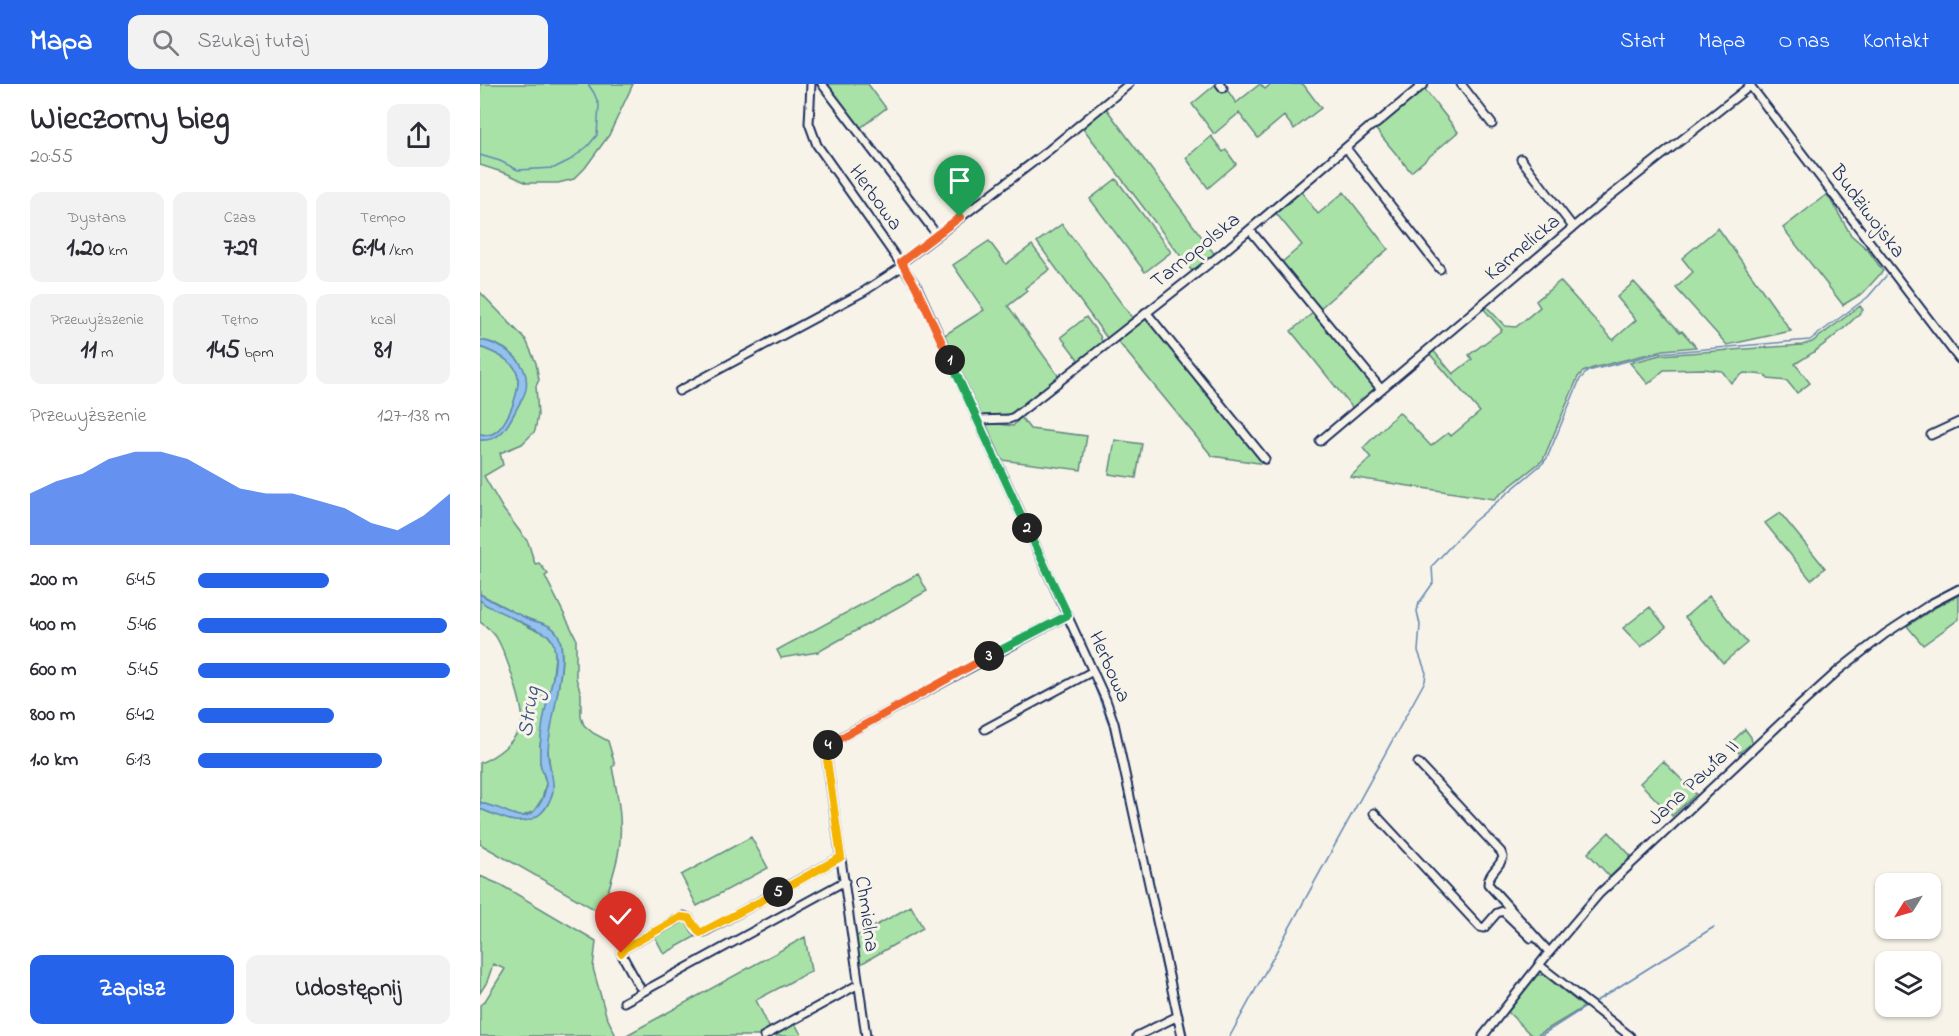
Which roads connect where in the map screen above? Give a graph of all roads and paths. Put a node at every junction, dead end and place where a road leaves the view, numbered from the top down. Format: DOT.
graph roads {
  1 [pos="822,84"];
  2 [pos="1128,84"];
  3 [pos="1424,84"];
  4 [pos="1461,84"];
  5 [pos="813,85"];
  6 [pos="1750,85"];
  7 [pos="1492,124"];
  8 [pos="1346,147"];
  9 [pos="1521,159"];
  10 [pos="1573,227"];
  11 [pos="1250,230"];
  12 [pos="937,235"];
  13 [pos="902,264"];
  14 [pos="1440,269"];
  15 [pos="1146,312"];
  16 [pos="1959,359"];
  17 [pos="1381,389"];
  18 [pos="679,391"];
  19 [pos="978,420"];
  20 [pos="1959,422"];
  21 [pos="1931,435"];
  22 [pos="1320,441"];
  23 [pos="1265,459"];
  24 [pos="1959,589"];
  25 [pos="1068,615"];
  26 [pos="1093,671"];
  27 [pos="985,729"];
  28 [pos="1418,763"];
  29 [pos="1374,813"];
  30 [pos="841,857"];
  31 [pos="845,881"];
  32 [pos="1548,953"];
  33 [pos="1539,965"];
  34 [pos="859,984"];
  35 [pos="639,986"];
  36 [pos="624,1002"];
  37 [pos="1178,1016"];
  38 [pos="764,1036"];
  39 [pos="866,1036"];
  40 [pos="1137,1036"];
  41 [pos="1182,1036"];
  42 [pos="1483,1036"];
  43 [pos="1630,1036"];
  1 -- 12 [label="street"];
  2 -- 12 [label="street"];
  3 -- 8 [label="street, Tarnopolska"];
  4 -- 7 [label="street"];
  5 -- 13 [label="street, Herbowa"];
  6 -- 10 [label="street, Karmelicka"];
  6 -- 16 [label="street, Budziwojska"];
  8 -- 11 [label="street, Tarnopolska"];
  8 -- 14 [label="street"];
  9 -- 10 [label="street"];
  10 -- 17 [label="street, Karmelicka"];
  11 -- 15 [label="street, Tarnopolska"];
  11 -- 17 [label="street"];
  12 -- 13 [label="street"];
  13 -- 18 [label="street"];
  13 -- 19 [label="street, Herbowa"];
  15 -- 19 [label="street, Tarnopolska"];
  15 -- 23 [label="street"];
  17 -- 22 [label="street, Karmelicka"];
  19 -- 25 [label="street, Herbowa"];
  20 -- 21 [label="street"];
  24 -- 32 [label="street, Jana Pawła II"];
  25 -- 26 [label="street, Herbowa"];
  25 -- 30 [label="street, Chmielna"];
  26 -- 27 [label="street"];
  26 -- 37 [label="street, Herbowa"];
  28 -- 32 [label="street"];
  29 -- 32 [label="street"];
  30 -- 31 [label="street, Chmielna"];
  30 -- 35 [label="street"];
  31 -- 34 [label="street, Chmielna"];
  31 -- 36 [label="street"];
  32 -- 33 [label="street, Jana Pawła II"];
  33 -- 42 [label="street, Jana Pawła II"];
  33 -- 43 [label="street"];
  34 -- 38 [label="street"];
  34 -- 39 [label="street, Chmielna"];
  37 -- 40 [label="street"];
  37 -- 41 [label="street, Herbowa"];
}
